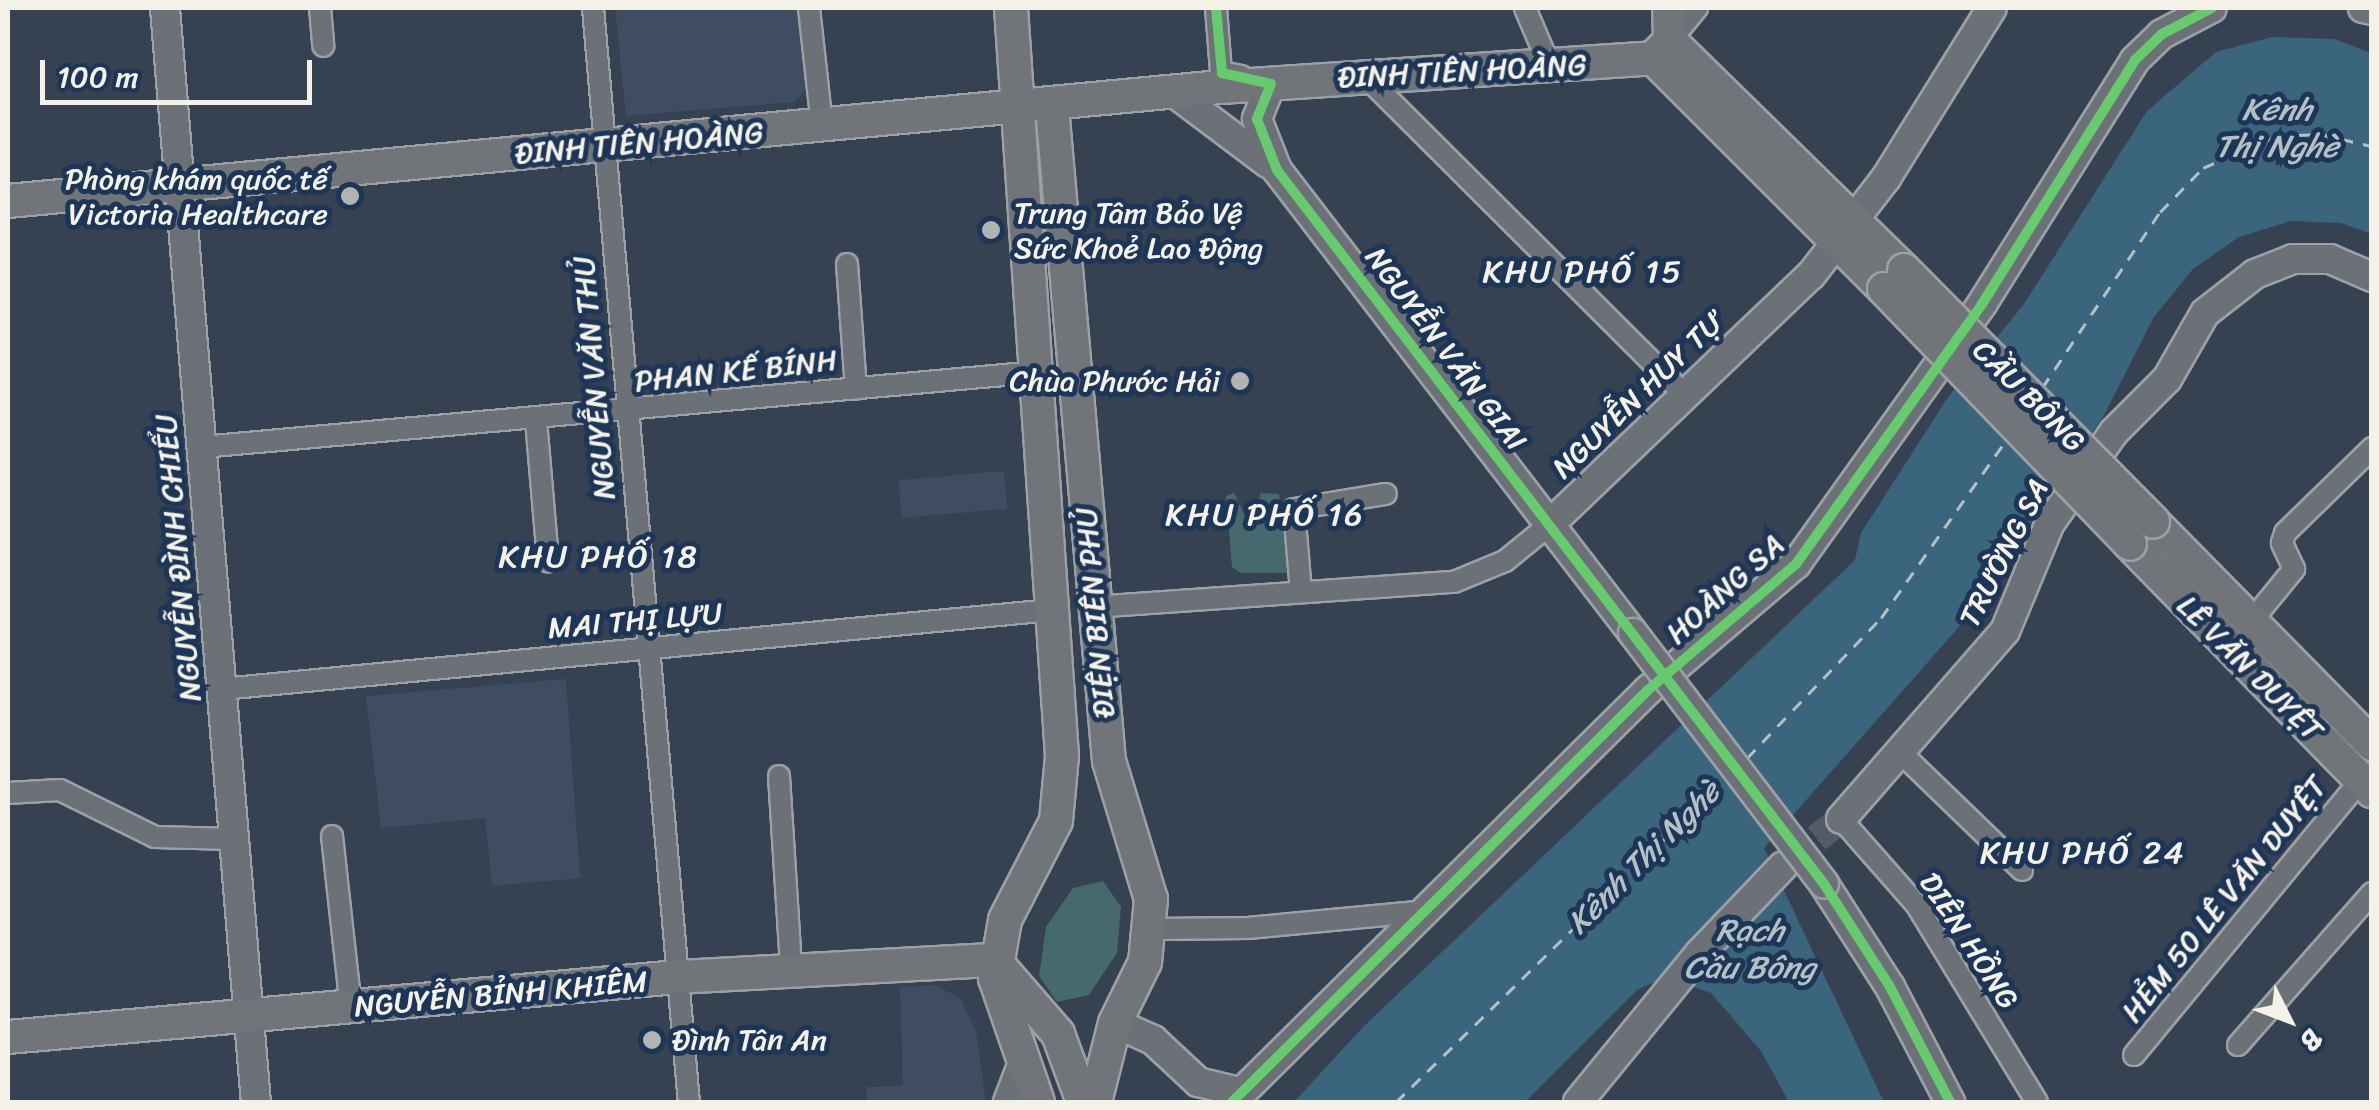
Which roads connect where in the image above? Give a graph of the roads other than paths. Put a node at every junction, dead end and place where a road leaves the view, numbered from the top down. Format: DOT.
graph roads {
  1 [pos="165,8"];
  2 [pos="320,8"];
  3 [pos="593,8"];
  4 [pos="808,8"];
  5 [pos="1010,8"];
  6 [pos="1216,8"];
  7 [pos="1525,8"];
  8 [pos="1669,8"];
  9 [pos="1697,8"];
  10 [pos="1992,8"];
  11 [pos="2212,8"];
  12 [pos="2362,8"];
  13 [pos="2372,10"];
  14 [pos="324,46"];
  15 [pos="1662,49"];
  16 [pos="1550,67"];
  17 [pos="1364,76"];
  18 [pos="1271,84"];
  19 [pos="1176,94"];
  20 [pos="1052,107"];
  21 [pos="1017,110"];
  22 [pos="822,126"];
  23 [pos="604,148"];
  24 [pos="1277,170"];
  25 [pos="1060,172"];
  26 [pos="1023,176"];
  27 [pos="180,186"];
  28 [pos="8,201"];
  29 [pos="1843,230"];
  30 [pos="847,264"];
  31 [pos="2372,278"];
  32 [pos="1036,372"];
  33 [pos="856,389"];
  34 [pos="1686,396"];
  35 [pos="628,412"];
  36 [pos="536,420"];
  37 [pos="202,448"];
  38 [pos="2369,455"];
  39 [pos="1386,494"];
  40 [pos="1549,525"];
  41 [pos="2142,533"];
  42 [pos="548,561"];
  43 [pos="1301,592"];
  44 [pos="1093,607"];
  45 [pos="1052,610"];
  46 [pos="2250,623"];
  47 [pos="647,650"];
  48 [pos="222,689"];
  49 [pos="2372,744"];
  50 [pos="1902,754"];
  51 [pos="779,776"];
  52 [pos="2366,785"];
  53 [pos="8,794"];
  54 [pos="1840,819"];
  55 [pos="332,836"];
  56 [pos="234,839"];
  57 [pos="1783,866"];
  58 [pos="2022,870"];
  59 [pos="2372,892"];
  60 [pos="1426,911"];
  61 [pos="1151,928"];
  62 [pos="994,960"];
  63 [pos="790,969"];
  64 [pos="678,977"];
  65 [pos="352,1008"];
  66 [pos="249,1017"];
  67 [pos="1115,1023"];
  68 [pos="1058,1034"];
  69 [pos="8,1037"];
  70 [pos="2238,1045"];
  71 [pos="2134,1056"];
  72 [pos="1024,1060"];
  73 [pos="1236,1097"];
  74 [pos="256,1102"];
  75 [pos="689,1102"];
  76 [pos="1008,1102"];
  77 [pos="1038,1102"];
  78 [pos="1063,1102"];
  79 [pos="1083,1102"];
  80 [pos="1095,1102"];
  81 [pos="1578,1102"];
  82 [pos="1950,1102"];
  83 [pos="2037,1102"];
  1 -- 27 [label="street, NGUYỄN ĐÌNH CHIỂU"];
  2 -- 14 [label="street"];
  3 -- 23 [label="street, NGUYỄN VĂN THỦ"];
  4 -- 22 [label="street"];
  5 -- 21 [label="main road, ÐIỆN BIÊN PHỦ"];
  6 -- 18 [label="street, ĐINH TIÊN HOÀNG"];
  7 -- 16 [label="street"];
  8 -- 15 [label="main road"];
  9 -- 15 [label="street"];
  10 -- 29 [label="street, NGUYỄN HUY TỰ"];
  11 -- 60 [label="street, HOÀNG SA"];
  12 -- 13 [label="street"];
  15 -- 16 [label="main road, ĐINH TIÊN HOÀNG"];
  15 -- 29 [label="main road"];
  16 -- 17 [label="main road, ĐINH TIÊN HOÀNG"];
  17 -- 18 [label="main road, ĐINH TIÊN HOÀNG"];
  17 -- 34 [label="street"];
  18 -- 19 [label="main road, ĐINH TIÊN HOÀNG"];
  18 -- 24 [label="street, NGUYỄN VĂN GIAI"];
  19 -- 20 [label="main road, ĐINH TIÊN HOÀNG"];
  19 -- 24 [label="street, NGUYỄN VĂN GIAI"];
  20 -- 21 [label="main road, ĐINH TIÊN HOÀNG"];
  20 -- 25 [label="main road, ÐIỆN BIÊN PHỦ"];
  21 -- 22 [label="main road, ĐINH TIÊN HOÀNG"];
  21 -- 26 [label="main road, ÐIỆN BIÊN PHỦ"];
  22 -- 23 [label="main road, ĐINH TIÊN HOÀNG"];
  23 -- 27 [label="main road, ĐINH TIÊN HOÀNG"];
  23 -- 35 [label="street, NGUYỄN VĂN THỦ"];
  24 -- 40 [label="street, NGUYỄN VĂN GIAI"];
  25 -- 26 [label="main road"];
  25 -- 44 [label="main road, ÐIỆN BIÊN PHỦ"];
  26 -- 32 [label="main road, ÐIỆN BIÊN PHỦ"];
  27 -- 28 [label="main road, ĐINH TIÊN HOÀNG"];
  27 -- 37 [label="street, NGUYỄN ĐÌNH CHIỂU"];
  29 -- 34 [label="street, NGUYỄN HUY TỰ"];
  29 -- 41 [label="main road, CẦU BÔNG, bridge"];
  30 -- 33 [label="street"];
  31 -- 50 [label="street, TRƯỜNG SA"];
  32 -- 33 [label="street, PHAN KẾ BÍNH"];
  32 -- 45 [label="main road, ÐIỆN BIÊN PHỦ"];
  33 -- 35 [label="street, PHAN KẾ BÍNH"];
  34 -- 40 [label="street, NGUYỄN HUY TỰ"];
  35 -- 36 [label="street, PHAN KẾ BÍNH"];
  35 -- 47 [label="street, NGUYỄN VĂN THỦ"];
  36 -- 37 [label="street, PHAN KẾ BÍNH"];
  36 -- 42 [label="street"];
  37 -- 48 [label="street, NGUYỄN ĐÌNH CHIỂU"];
  38 -- 46 [label="street"];
  39 -- 43 [label="street"];
  40 -- 43 [label="street"];
  40 -- 82 [label="street, NGUYỄN VĂN GIAI, bridge"];
  41 -- 46 [label="main road, LÊ VĂN DUYỆT"];
  41 -- 52 [label="main road, LÊ VĂN DUYỆT"];
  43 -- 44 [label="street"];
  44 -- 61 [label="main road, ÐIỆN BIÊN PHỦ"];
  45 -- 47 [label="street, MAI THỊ LỰU"];
  45 -- 62 [label="main road, ÐIỆN BIÊN PHỦ"];
  46 -- 49 [label="main road, LÊ VĂN DUYỆT"];
  47 -- 48 [label="street, MAI THỊ LỰU"];
  47 -- 64 [label="street, NGUYỄN VĂN THỦ"];
  48 -- 56 [label="street, NGUYỄN ĐÌNH CHIỂU"];
  50 -- 54 [label="street, TRƯỜNG SA"];
  50 -- 58 [label="street"];
  51 -- 63 [label="street"];
  52 -- 71 [label="street, HẺM 50 LÊ VĂN DUYỆT"];
  53 -- 56 [label="street"];
  54 -- 83 [label="street, DIÊN HỒNG"];
  55 -- 65 [label="street"];
  56 -- 66 [label="street, NGUYỄN ĐÌNH CHIỂU"];
  57 -- 81 [label="street"];
  59 -- 70 [label="street"];
  60 -- 61 [label="street"];
  60 -- 73 [label="street, HOÀNG SA"];
  61 -- 67 [label="main road, ÐIỆN BIÊN PHỦ"];
  62 -- 63 [label="main road, NGUYỄN BỈNH KHIÊM"];
  62 -- 68 [label="main road"];
  62 -- 72 [label="main road"];
  63 -- 64 [label="main road, NGUYỄN BỈNH KHIÊM"];
  64 -- 65 [label="main road, NGUYỄN BỈNH KHIÊM"];
  64 -- 75 [label="street, NGUYỄN VĂN THỦ"];
  65 -- 66 [label="main road, NGUYỄN BỈNH KHIÊM"];
  66 -- 69 [label="main road, NGUYỄN BỈNH KHIÊM"];
  66 -- 74 [label="street, NGUYỄN ĐÌNH CHIỂU"];
  67 -- 73 [label="street"];
  67 -- 80 [label="main road, ÐIỆN BIÊN PHỦ"];
  68 -- 78 [label="main road"];
  68 -- 79 [label="main road"];
  72 -- 76 [label="street"];
  72 -- 77 [label="main road"];
}
